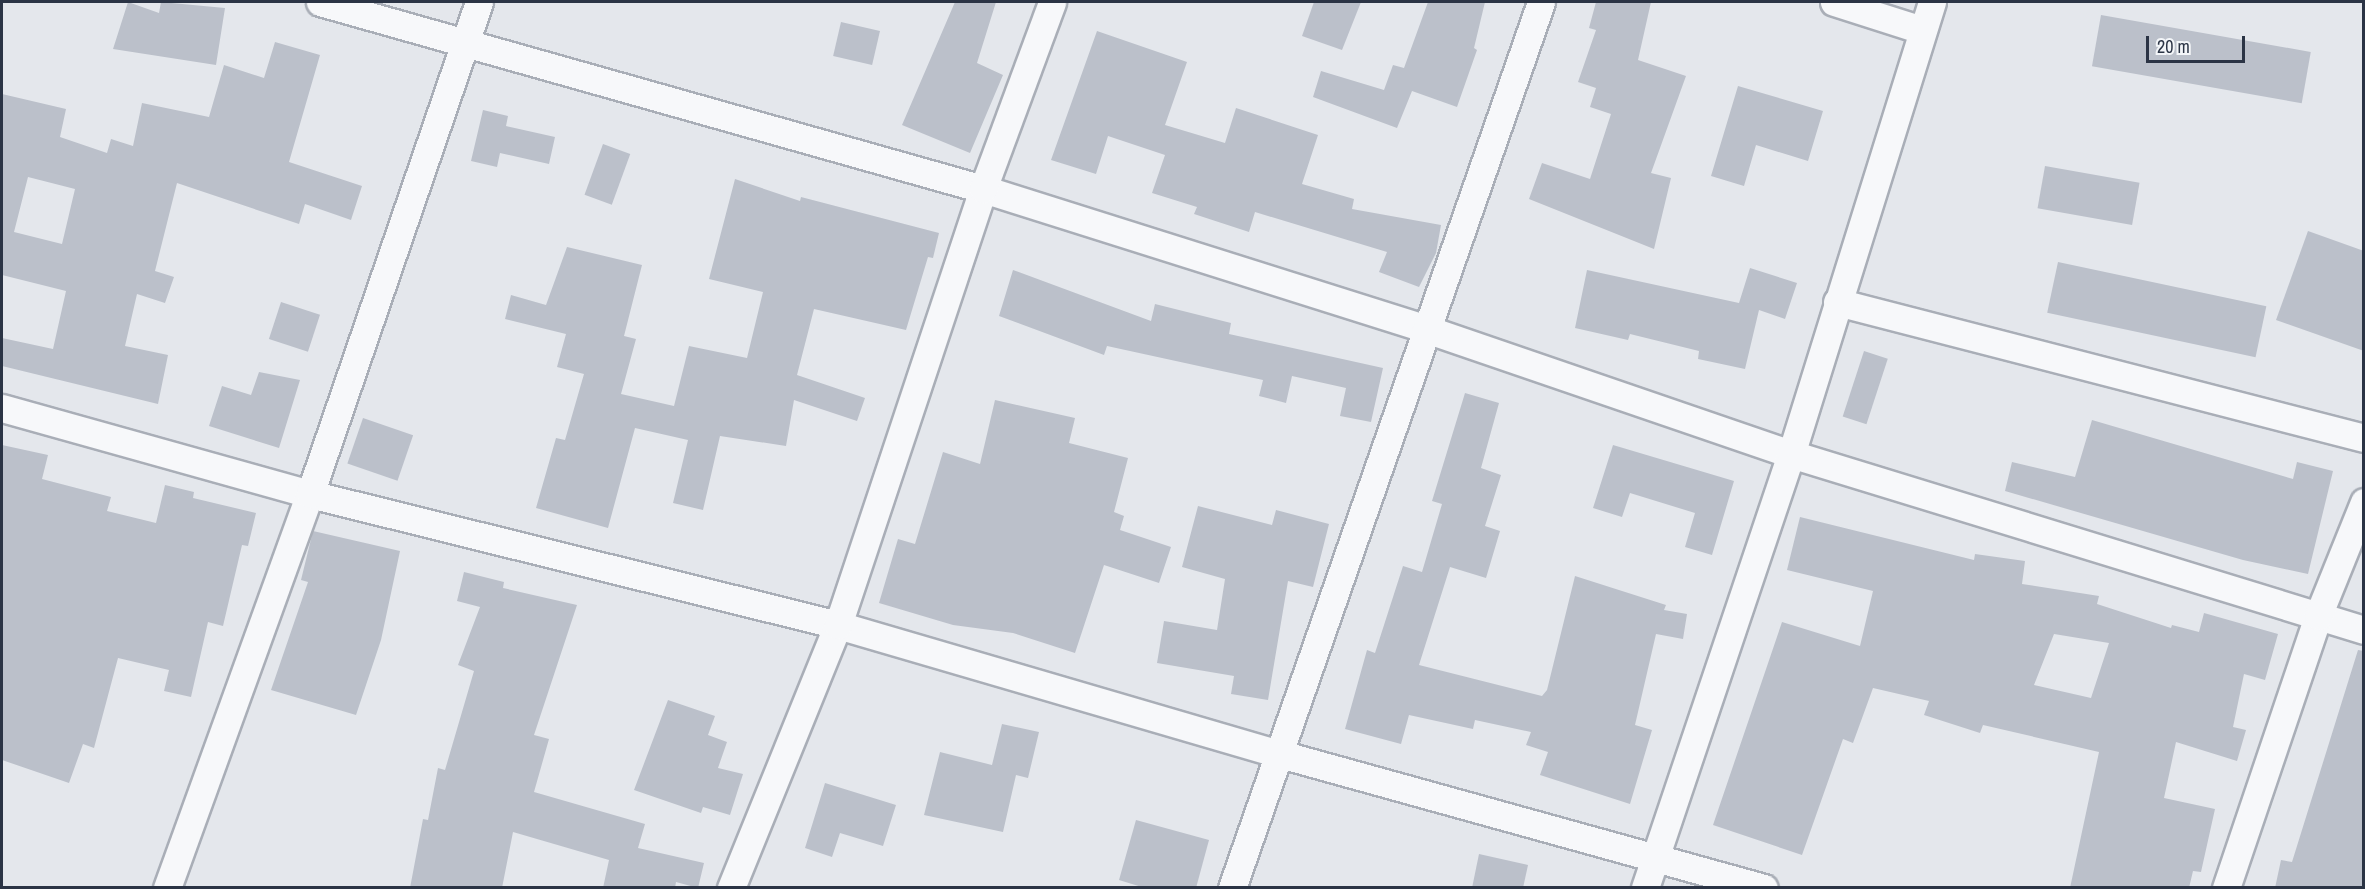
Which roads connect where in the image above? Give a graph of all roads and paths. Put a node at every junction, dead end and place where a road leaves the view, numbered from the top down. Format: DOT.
graph roads {
  1 [pos="320,2"];
  2 [pos="479,2"];
  3 [pos="1052,2"];
  4 [pos="1541,2"];
  5 [pos="1834,2"];
  6 [pos="1932,2"];
  7 [pos="1922,30"];
  8 [pos="465,41"];
  9 [pos="983,189"];
  10 [pos="1837,302"];
  11 [pos="1426,329"];
  12 [pos="2,408"];
  13 [pos="2364,438"];
  14 [pos="1791,454"];
  15 [pos="310,494"];
  16 [pos="2364,502"];
  17 [pos="2318,616"];
  18 [pos="837,625"];
  19 [pos="2364,630"];
  20 [pos="1280,754"];
  21 [pos="1655,859"];
  22 [pos="167,888"];
  23 [pos="731,888"];
  24 [pos="1232,888"];
  25 [pos="1645,888"];
  26 [pos="1764,888"];
  27 [pos="2226,888"];
  1 -- 8 [label="street"];
  2 -- 8 [label="street"];
  3 -- 9 [label="street"];
  4 -- 11 [label="street"];
  5 -- 7 [label="street"];
  6 -- 7 [label="street"];
  7 -- 10 [label="street"];
  8 -- 9 [label="street"];
  8 -- 15 [label="street"];
  9 -- 11 [label="street"];
  9 -- 18 [label="street"];
  10 -- 13 [label="street"];
  10 -- 14 [label="street"];
  11 -- 14 [label="street"];
  11 -- 20 [label="street"];
  12 -- 15 [label="street"];
  14 -- 17 [label="street"];
  14 -- 21 [label="street"];
  15 -- 18 [label="street"];
  15 -- 22 [label="street"];
  16 -- 17 [label="street"];
  17 -- 19 [label="street"];
  17 -- 27 [label="street"];
  18 -- 20 [label="street"];
  18 -- 23 [label="street"];
  20 -- 21 [label="street"];
  20 -- 24 [label="street"];
  21 -- 25 [label="street"];
  21 -- 26 [label="street"];
}
